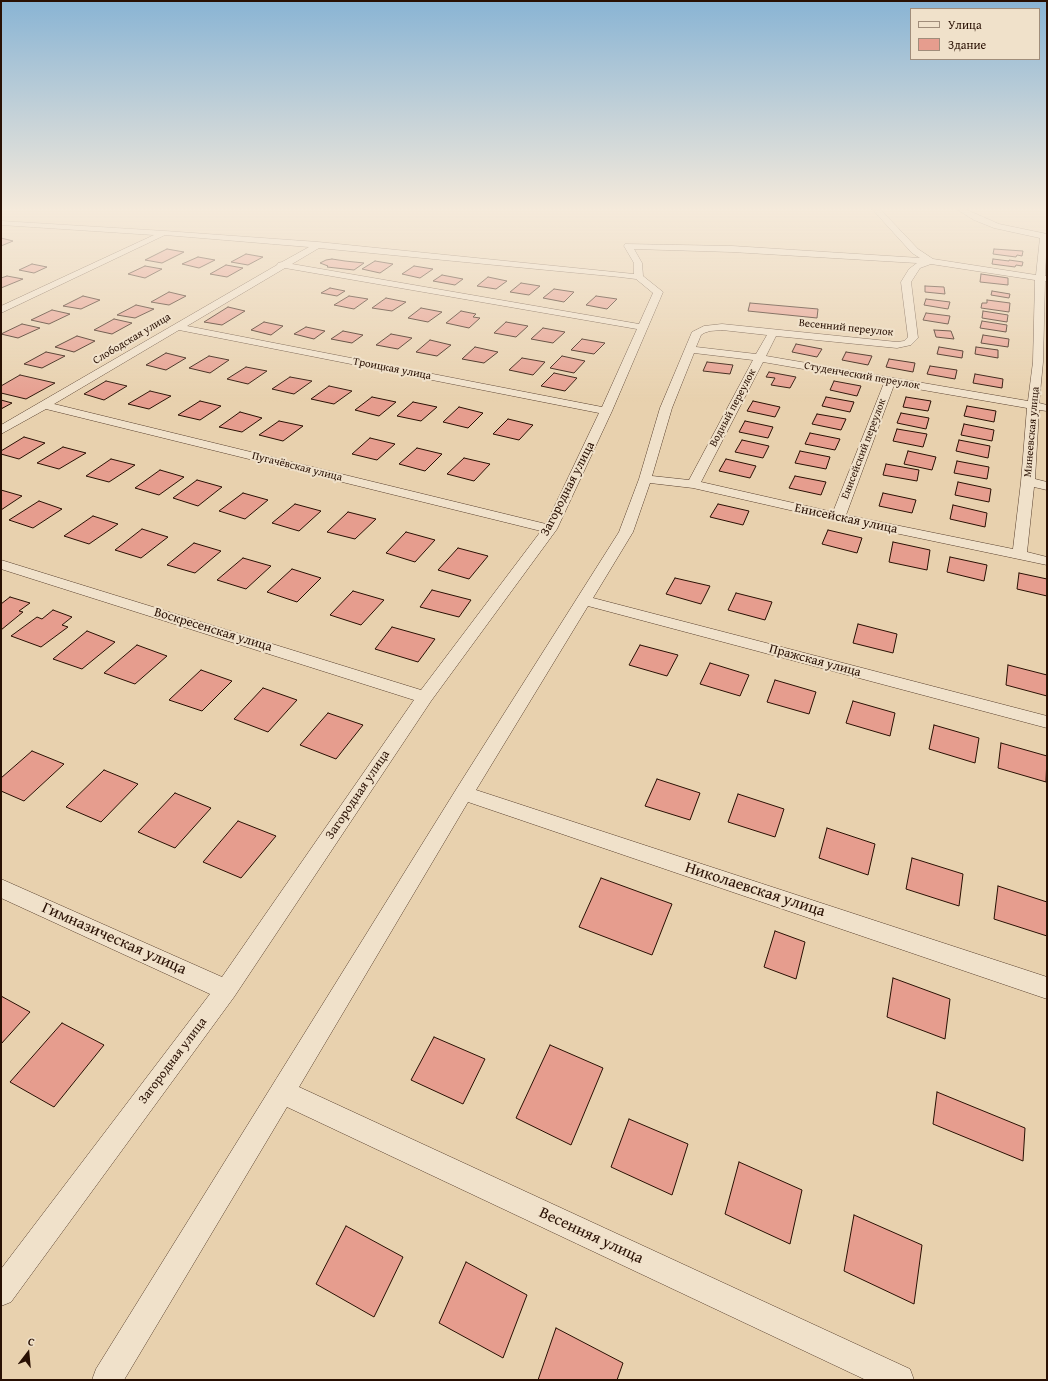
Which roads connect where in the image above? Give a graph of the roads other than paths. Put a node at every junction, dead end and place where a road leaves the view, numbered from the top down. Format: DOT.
graph roads {
  1 [pos="79,273"];
  2 [pos="267,273"];
  3 [pos="330,273"];
  4 [pos="614,273"];
  5 [pos="639,273"];
  6 [pos="910,273"];
  7 [pos="1013,273"];
  8 [pos="639,277"];
  9 [pos="1043,278"];
  10 [pos="1044,309"];
  11 [pos="1,310"];
  12 [pos="177,326"];
  13 [pos="642,327"];
  14 [pos="773,332"];
  15 [pos="690,349"];
  16 [pos="759,358"];
  17 [pos="1043,363"];
  18 [pos="890,381"];
  19 [pos="44,406"];
  20 [pos="1033,406"];
  21 [pos="1047,408"];
  22 [pos="606,412"];
  23 [pos="1,430"];
  24 [pos="645,479"];
  25 [pos="1028,482"];
  26 [pos="693,484"];
  27 [pos="1047,486"];
  28 [pos="838,517"];
  29 [pos="550,529"];
  30 [pos="1019,556"];
  31 [pos="1047,561"];
  32 [pos="1,564"];
  33 [pos="583,600"];
  34 [pos="425,697"];
  35 [pos="1047,722"];
  36 [pos="464,793"];
  37 [pos="1,888"];
  38 [pos="1047,988"];
  39 [pos="226,990"];
  40 [pos="283,1092"];
  41 [pos="1,1292"];
  42 [pos="107,1380"];
  43 [pos="899,1380"];
  1 -- 11 [label="street"];
  2 -- 12 [label="street, Слободская улица"];
  3 -- 13 [label="street"];
  4 -- 8 [label="street"];
  5 -- 8 [label="street"];
  6 -- 14 [label="street, Весенний переулок"];
  7 -- 9 [label="street"];
  8 -- 13 [label="street, Загородная улица"];
  9 -- 10 [label="street, Минеевская улица"];
  10 -- 17 [label="street, Минеевская улица"];
  12 -- 19 [label="street, Слободская улица"];
  12 -- 22 [label="street, Троицкая улица"];
  13 -- 22 [label="street, Загородная улица"];
  14 -- 15 [label="street, Весенний переулок"];
  14 -- 16 [label="street, Водный переулок"];
  15 -- 16 [label="street, Студенческий переулок"];
  15 -- 24 [label="street"];
  16 -- 18 [label="street, Студенческий переулок"];
  16 -- 26 [label="street, Водный переулок"];
  17 -- 20 [label="street, Минеевская улица"];
  18 -- 20 [label="street, Студенческий переулок"];
  18 -- 28 [label="street, Енисейский переулок"];
  19 -- 23 [label="street, Слободская улица"];
  19 -- 29 [label="street, Пугачёвская улица"];
  20 -- 21 [label="street, Студенческий переулок"];
  20 -- 25 [label="street, Минеевская улица"];
  22 -- 29 [label="street, Загородная улица"];
  24 -- 26 [label="street, Енисейская улица"];
  24 -- 33 [label="street"];
  25 -- 27 [label="street"];
  25 -- 30 [label="street, Минеевская улица"];
  26 -- 28 [label="street, Енисейская улица"];
  28 -- 30 [label="street, Енисейская улица"];
  29 -- 34 [label="street, Загородная улица"];
  30 -- 31 [label="street, Енисейская улица"];
  32 -- 34 [label="street, Воскресенская улица"];
  33 -- 35 [label="street, Пражская улица"];
  33 -- 36 [label="street"];
  34 -- 39 [label="street, Загородная улица"];
  36 -- 38 [label="street, Николаевская улица"];
  36 -- 40 [label="street"];
  37 -- 39 [label="street, Гимназическая улица"];
  39 -- 41 [label="street, Загородная улица"];
  40 -- 42 [label="street"];
  40 -- 43 [label="street, Весенняя улица"];
}
